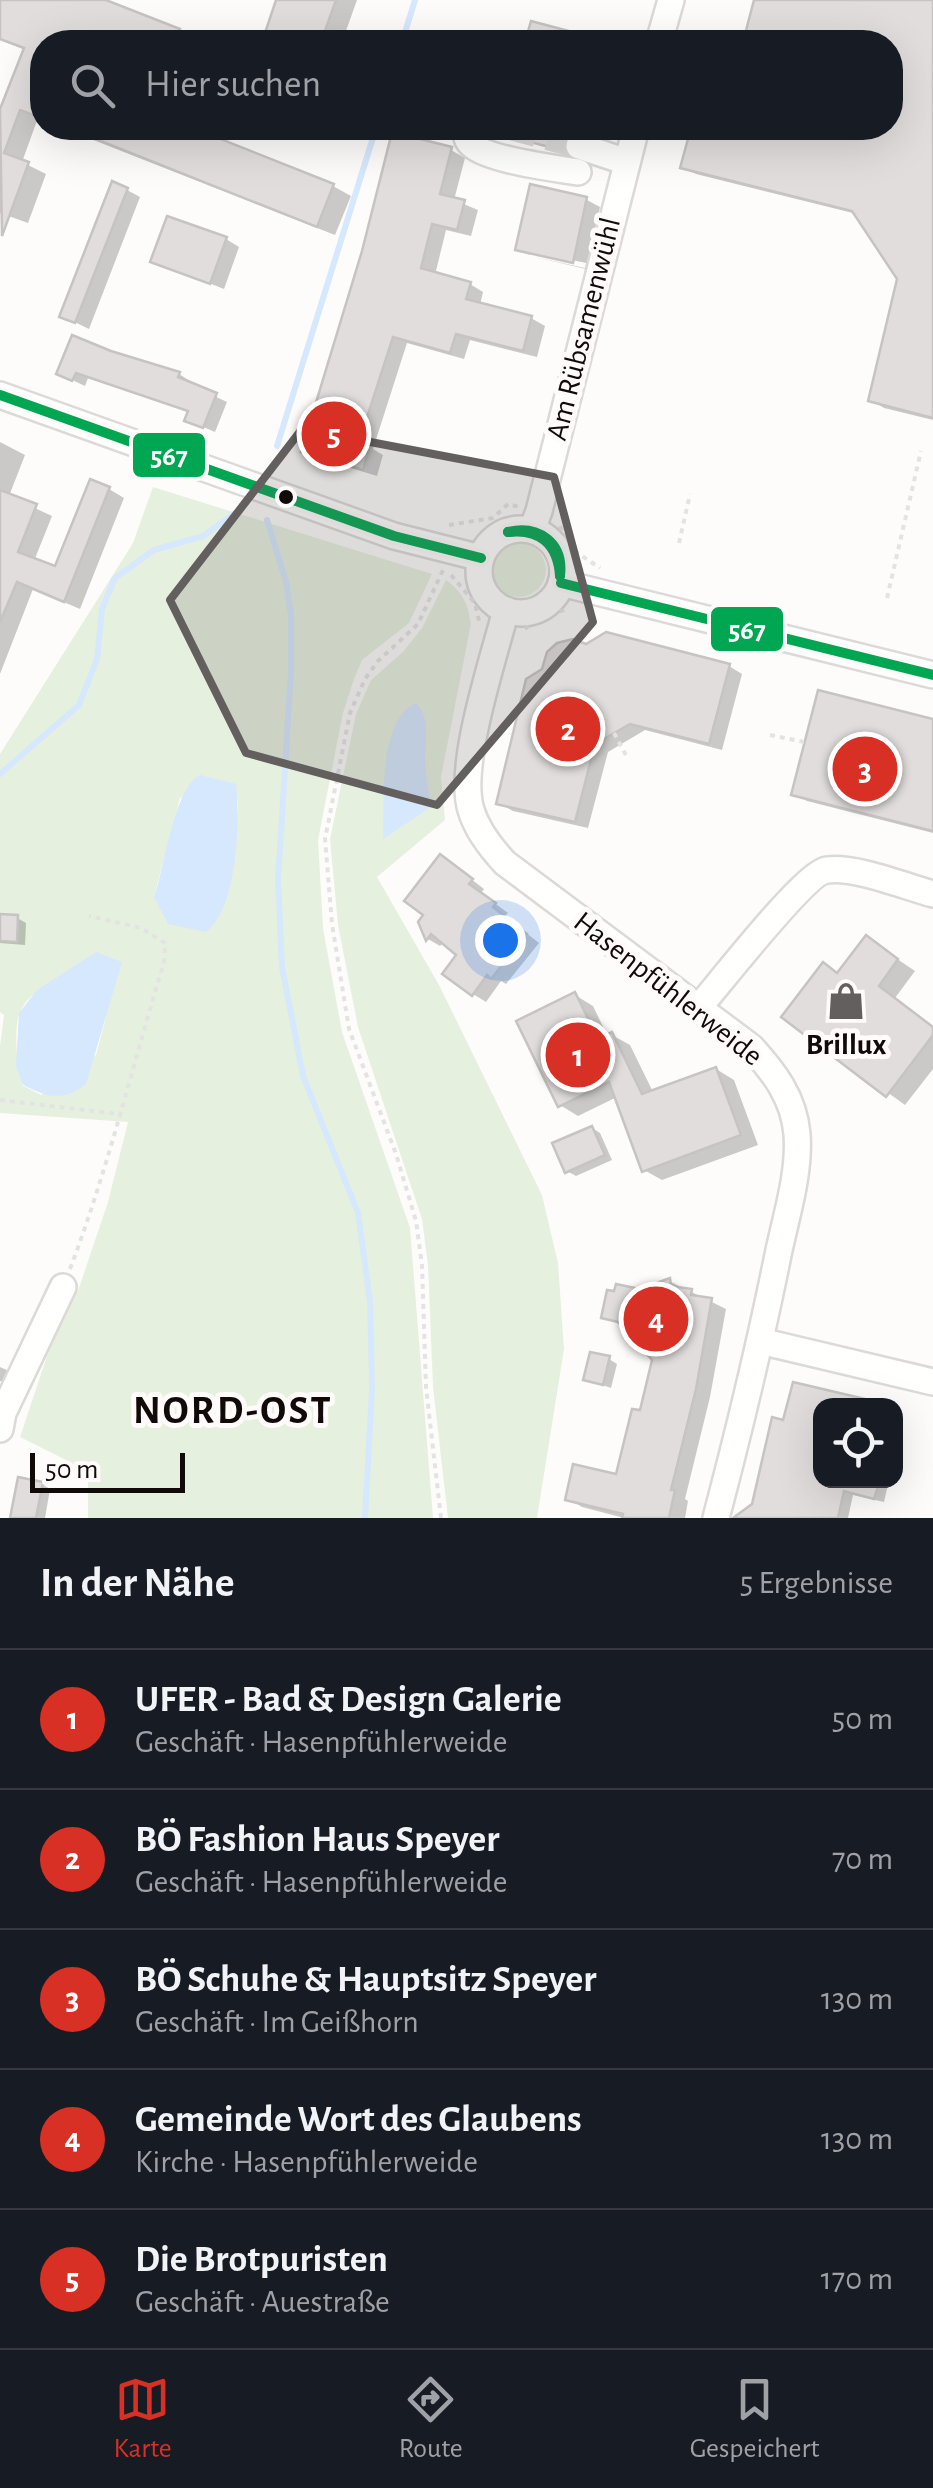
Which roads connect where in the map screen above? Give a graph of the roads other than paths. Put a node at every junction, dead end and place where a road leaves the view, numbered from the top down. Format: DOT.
graph roads {
  1 [pos="671,0"];
  2 [pos="662,30"];
  3 [pos="470,140"];
  4 [pos="633,140"];
  5 [pos="578,146"];
  6 [pos="627,162"];
  7 [pos="578,172"];
  8 [pos="0,394"];
  9 [pos="535,521"];
  10 [pos="481,558"];
  11 [pos="561,583"];
  12 [pos="506,610"];
  13 [pos="933,675"];
  14 [pos="933,894"];
  15 [pos="700,1006"];
  16 [pos="64,1287"];
  17 [pos="760,1340"];
  18 [pos="933,1382"];
  19 [pos="0,1429"];
  20 [pos="716,1518"];
  1 -- 2 [label="street"];
  3 -- 7 [label="street"];
  4 -- 6 [label="street, Am Rübsamenwühl"];
  5 -- 6 [label="street"];
  6 -- 9 [label="street, Am Rübsamenwühl"];
  8 -- 10 [label="street"];
  9 -- 10 [label="street"];
  9 -- 11 [label="street"];
  10 -- 12 [label="street"];
  11 -- 12 [label="street"];
  11 -- 13 [label="street"];
  12 -- 15 [label="street, Hasenpfühlerweide"];
  14 -- 15 [label="street"];
  15 -- 17 [label="street, Hasenpfühlerweide"];
  16 -- 19 [label="street"];
  17 -- 18 [label="street"];
  17 -- 20 [label="street, Hasenpfühlerweide"];
}
